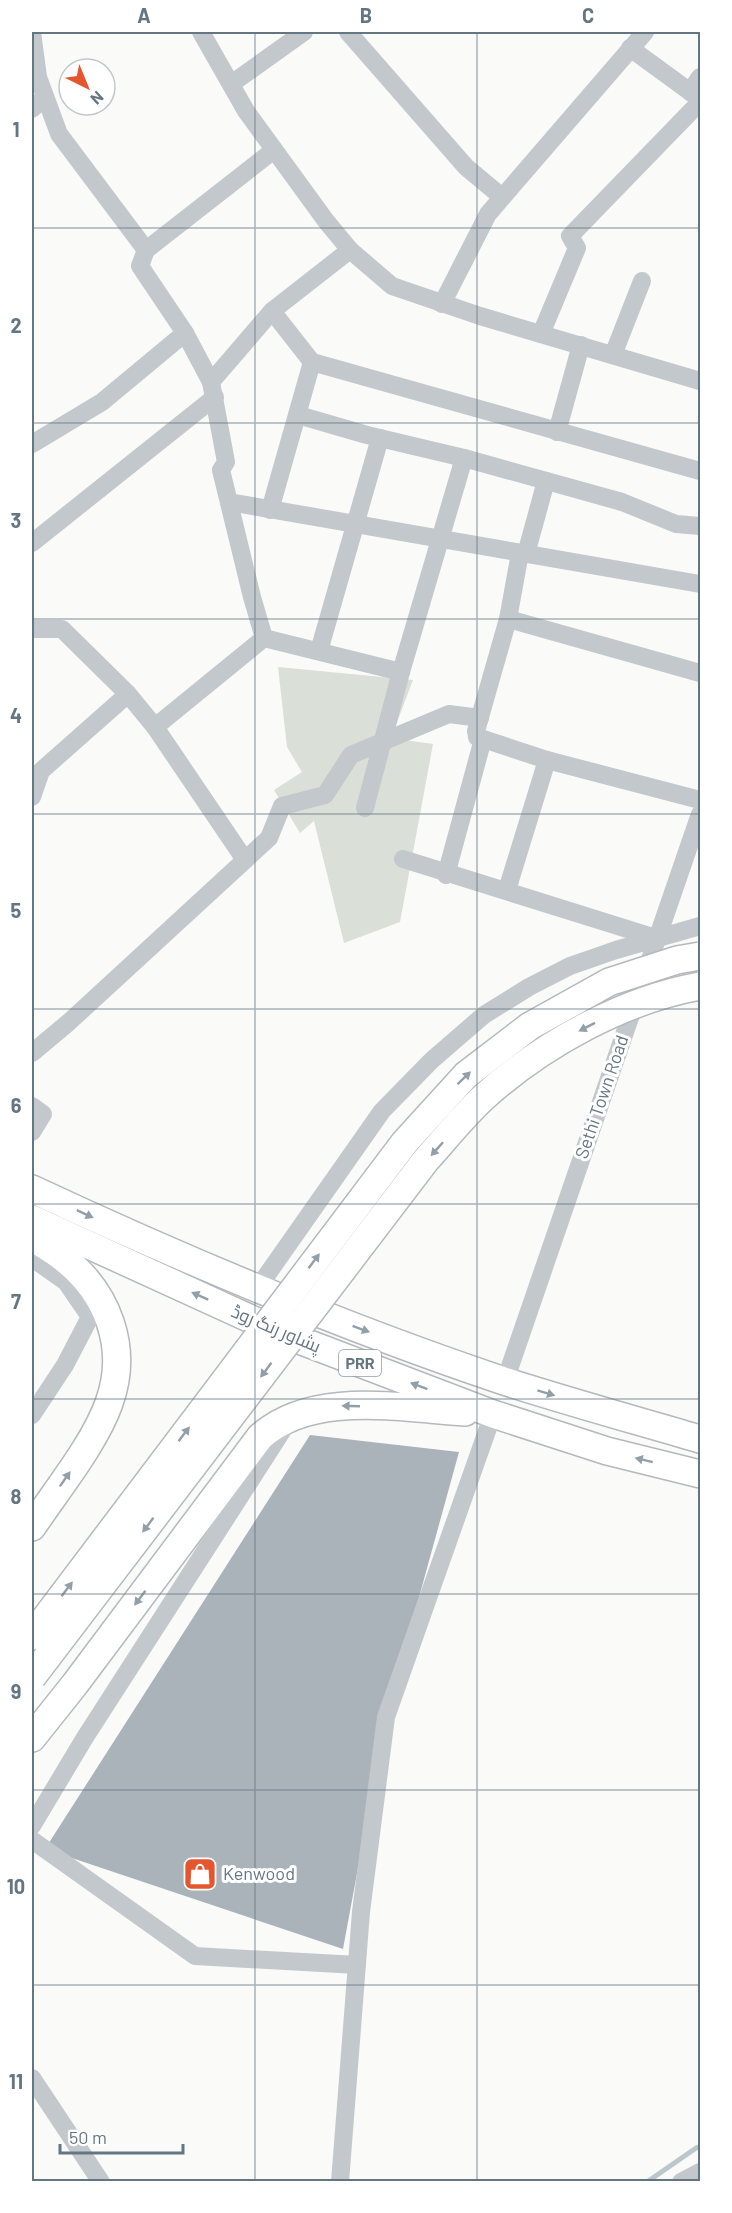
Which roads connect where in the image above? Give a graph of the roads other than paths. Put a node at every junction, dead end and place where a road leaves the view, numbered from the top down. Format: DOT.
graph roads {
  1 [pos="32,32"];
  2 [pos="201,32"];
  3 [pos="304,32"];
  4 [pos="348,32"];
  5 [pos="645,32"];
  6 [pos="630,48"];
  7 [pos="231,84"];
  8 [pos="698,93"];
  9 [pos="38,103"];
  10 [pos="274,150"];
  11 [pos="502,197"];
  12 [pos="146,250"];
  13 [pos="350,250"];
  14 [pos="642,281"];
  15 [pos="442,304"];
  16 [pos="272,311"];
  17 [pos="185,333"];
  18 [pos="541,334"];
  19 [pos="580,345"];
  20 [pos="613,355"];
  21 [pos="312,362"];
  22 [pos="700,381"];
  23 [pos="213,390"];
  24 [pos="298,416"];
  25 [pos="557,432"];
  26 [pos="380,438"];
  27 [pos="32,444"];
  28 [pos="464,458"];
  29 [pos="700,471"];
  30 [pos="546,481"];
  31 [pos="229,502"];
  32 [pos="270,510"];
  33 [pos="356,526"];
  34 [pos="700,526"];
  35 [pos="440,540"];
  36 [pos="32,543"];
  37 [pos="523,553"];
  38 [pos="700,584"];
  39 [pos="508,619"];
  40 [pos="32,629"];
  41 [pos="264,638"];
  42 [pos="319,651"];
  43 [pos="401,672"];
  44 [pos="700,673"];
  45 [pos="128,694"];
  46 [pos="480,718"];
  47 [pos="155,727"];
  48 [pos="483,739"];
  49 [pos="382,744"];
  50 [pos="547,760"];
  51 [pos="32,797"];
  52 [pos="700,800"];
  53 [pos="365,808"];
  54 [pos="700,814"];
  55 [pos="404,859"];
  56 [pos="245,860"];
  57 [pos="446,873"];
  58 [pos="507,890"];
  59 [pos="700,926"];
  60 [pos="656,938"];
  61 [pos="700,956"];
  62 [pos="700,986"];
  63 [pos="32,1053"];
  64 [pos="32,1106"];
  65 [pos="32,1132"];
  66 [pos="32,1189"];
  67 [pos="32,1219"];
  68 [pos="32,1237"];
  69 [pos="32,1258"];
  70 [pos="257,1288"];
  71 [pos="505,1381"];
  72 [pos="493,1414"];
  73 [pos="32,1415"];
  74 [pos="292,1415"];
  75 [pos="700,1439"];
  76 [pos="700,1474"];
  77 [pos="32,1527"];
  78 [pos="32,1636"];
  79 [pos="32,1677"];
  80 [pos="32,1738"];
  81 [pos="32,1826"];
  82 [pos="32,1840"];
  83 [pos="357,1965"];
  84 [pos="32,2078"];
  85 [pos="700,2172"];
  86 [pos="101,2181"];
  87 [pos="340,2181"];
  88 [pos="681,2181"];
  1 -- 9 [label="street"];
  2 -- 7 [label="street"];
  3 -- 7 [label="street"];
  4 -- 11 [label="street"];
  5 -- 6 [label="street"];
  6 -- 8 [label="street"];
  6 -- 11 [label="street"];
  7 -- 10 [label="street"];
  8 -- 18 [label="street"];
  9 -- 12 [label="street"];
  10 -- 12 [label="street"];
  10 -- 13 [label="street"];
  11 -- 15 [label="street"];
  12 -- 17 [label="street"];
  13 -- 15 [label="street"];
  13 -- 16 [label="street"];
  14 -- 20 [label="street"];
  15 -- 18 [label="street"];
  16 -- 21 [label="street"];
  16 -- 23 [label="street"];
  17 -- 23 [label="street"];
  17 -- 27 [label="street"];
  18 -- 19 [label="street"];
  19 -- 20 [label="street"];
  19 -- 25 [label="street"];
  20 -- 22 [label="street"];
  21 -- 24 [label="street"];
  21 -- 25 [label="street"];
  23 -- 31 [label="street"];
  23 -- 36 [label="street"];
  24 -- 26 [label="street"];
  24 -- 32 [label="street"];
  25 -- 29 [label="street"];
  26 -- 28 [label="street"];
  26 -- 33 [label="street"];
  28 -- 30 [label="street"];
  28 -- 35 [label="street"];
  30 -- 34 [label="street"];
  30 -- 37 [label="street"];
  31 -- 32 [label="street"];
  31 -- 41 [label="street"];
  32 -- 33 [label="street"];
  33 -- 35 [label="street"];
  33 -- 42 [label="street"];
  35 -- 37 [label="street"];
  35 -- 43 [label="street"];
  37 -- 38 [label="street"];
  37 -- 39 [label="street"];
  39 -- 44 [label="street"];
  39 -- 46 [label="street"];
  40 -- 45 [label="street"];
  41 -- 42 [label="street"];
  41 -- 47 [label="street"];
  42 -- 43 [label="street"];
  43 -- 49 [label="street"];
  45 -- 47 [label="street"];
  45 -- 51 [label="street"];
  46 -- 48 [label="street"];
  46 -- 49 [label="street"];
  47 -- 56 [label="street"];
  48 -- 50 [label="street"];
  48 -- 57 [label="street"];
  49 -- 53 [label="street"];
  49 -- 56 [label="street"];
  50 -- 52 [label="street"];
  50 -- 58 [label="street"];
  54 -- 60 [label="street, Sethi Town Road"];
  55 -- 57 [label="street"];
  56 -- 63 [label="street"];
  57 -- 58 [label="street"];
  58 -- 60 [label="street"];
  59 -- 60 [label="street"];
  60 -- 70 [label="street"];
  60 -- 71 [label="street, Sethi Town Road"];
  78 -- 61 [label="highway, one-way, bridge"];
  62 -- 79 [label="highway, one-way, bridge"];
  64 -- 65 [label="street"];
  66 -- 70 [label="highway, پشاور رنگ روڈ / PRR, one-way"];
  72 -- 67 [label="highway, پشاور رنگ روڈ / PRR, one-way"];
  77 -- 68 [label="highway, one-way"];
  69 -- 73 [label="street"];
  70 -- 71 [label="highway, پشاور رنگ روڈ / PRR, one-way"];
  71 -- 75 [label="highway, پشاور رنگ روڈ / PRR, one-way"];
  72 -- 74 [label="highway, one-way"];
  76 -- 72 [label="highway, پشاور رنگ روڈ / PRR, one-way"];
  72 -- 83 [label="street"];
  74 -- 80 [label="highway, one-way"];
  74 -- 81 [label="street"];
  82 -- 83 [label="street"];
  83 -- 87 [label="street"];
  84 -- 86 [label="street"];
  85 -- 88 [label="street"];
}
